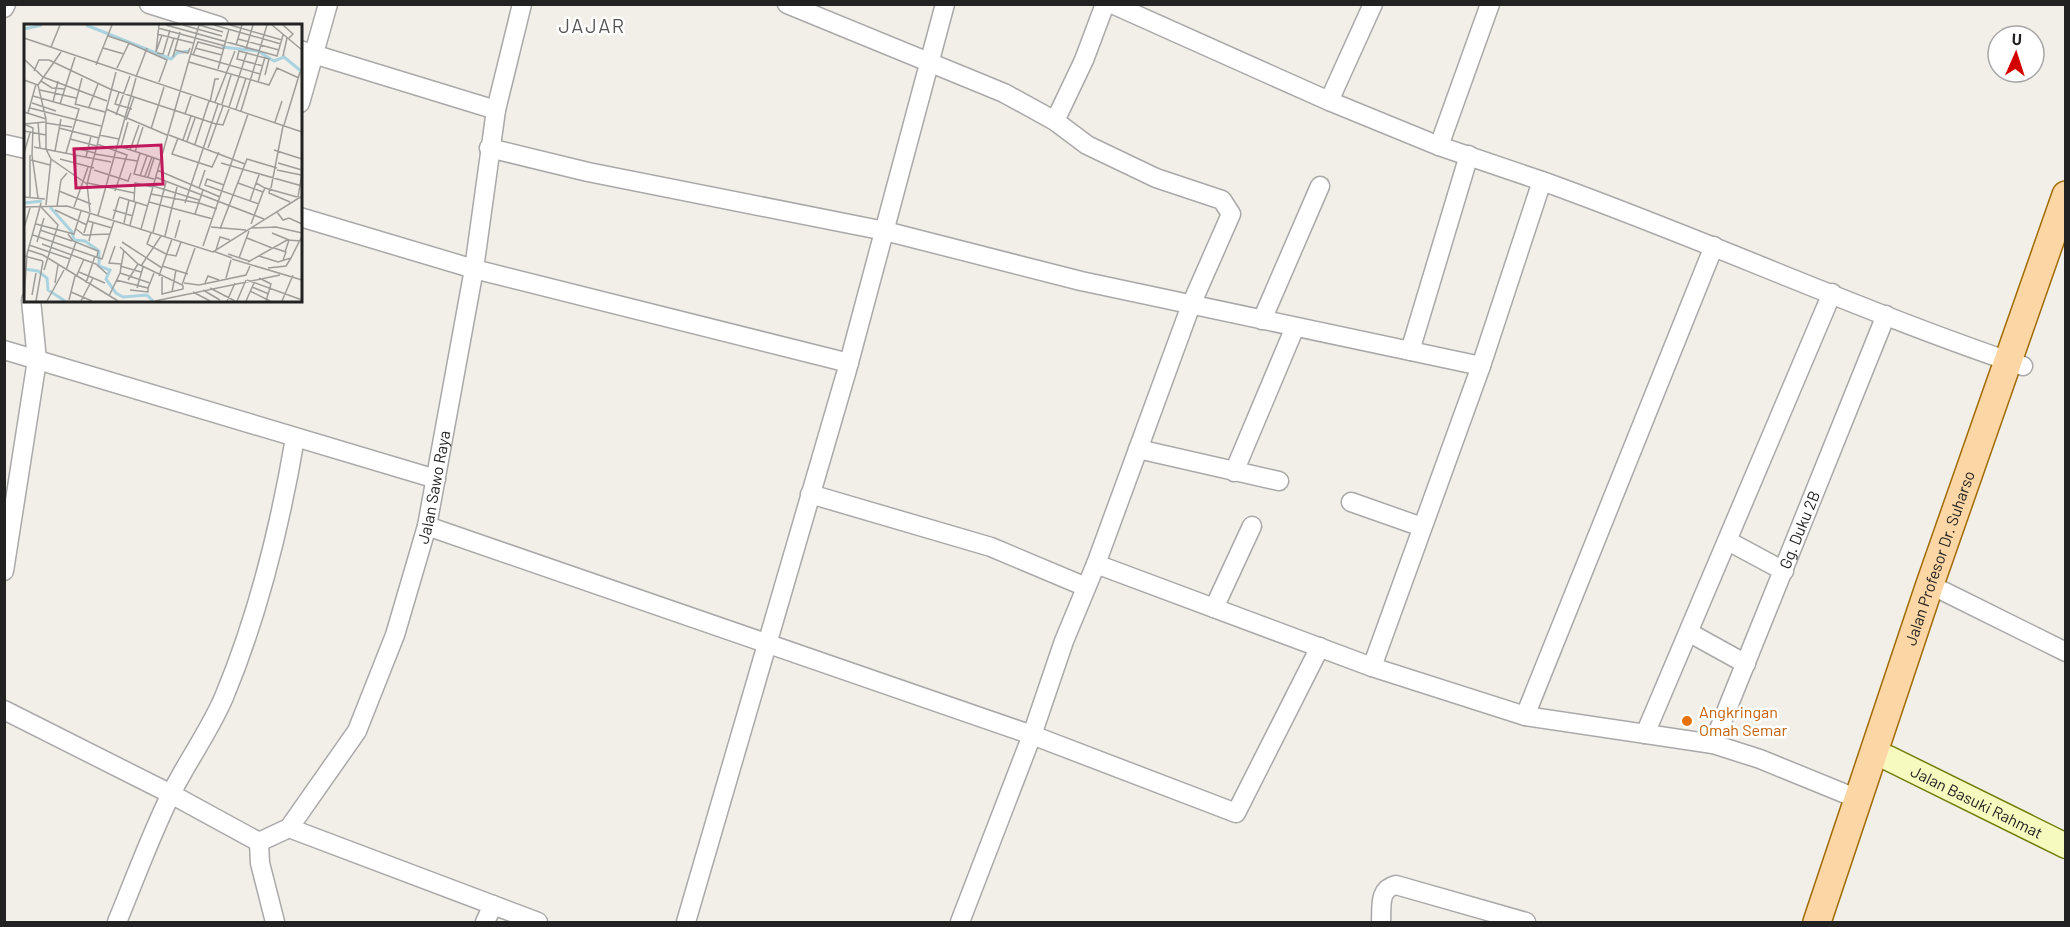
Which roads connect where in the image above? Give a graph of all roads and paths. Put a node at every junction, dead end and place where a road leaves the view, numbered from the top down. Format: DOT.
graph roads {
  1 [pos="149,4"];
  2 [pos="328,4"];
  3 [pos="522,4"];
  4 [pos="787,4"];
  5 [pos="945,4"];
  6 [pos="1105,4"];
  7 [pos="1112,4"];
  8 [pos="1373,4"];
  9 [pos="1490,4"];
  10 [pos="213,24"];
  11 [pos="307,52"];
  12 [pos="929,62"];
  13 [pos="302,88"];
  14 [pos="1329,101"];
  15 [pos="496,110"];
  16 [pos="1055,121"];
  17 [pos="4,144"];
  18 [pos="1439,146"];
  19 [pos="489,148"];
  20 [pos="24,149"];
  21 [pos="1469,155"];
  22 [pos="1542,181"];
  23 [pos="1320,186"];
  24 [pos="2066,195"];
  25 [pos="302,218"];
  26 [pos="885,231"];
  27 [pos="1714,246"];
  28 [pos="2066,246"];
  29 [pos="474,269"];
  30 [pos="1833,293"];
  31 [pos="31,302"];
  32 [pos="1191,305"];
  33 [pos="1886,315"];
  34 [pos="1262,320"];
  35 [pos="1295,327"];
  36 [pos="4,350"];
  37 [pos="1410,351"];
  38 [pos="37,360"];
  39 [pos="849,363"];
  40 [pos="2015,363"];
  41 [pos="1481,366"];
  42 [pos="295,438"];
  43 [pos="1138,449"];
  44 [pos="1234,472"];
  45 [pos="436,479"];
  46 [pos="1279,481"];
  47 [pos="810,494"];
  48 [pos="1352,502"];
  49 [pos="427,526"];
  50 [pos="1252,526"];
  51 [pos="1422,527"];
  52 [pos="1728,541"];
  53 [pos="1096,564"];
  54 [pos="4,571"];
  55 [pos="1784,571"];
  56 [pos="1086,587"];
  57 [pos="1943,591"];
  58 [pos="1214,608"];
  59 [pos="1690,633"];
  60 [pos="765,643"];
  61 [pos="1320,647"];
  62 [pos="2066,652"];
  63 [pos="1746,664"];
  64 [pos="1372,667"];
  65 [pos="4,710"];
  66 [pos="1525,716"];
  67 [pos="1646,734"];
  68 [pos="1032,735"];
  69 [pos="1713,744"];
  70 [pos="1881,755"];
  71 [pos="171,794"];
  72 [pos="1866,801"];
  73 [pos="289,828"];
  74 [pos="259,842"];
  75 [pos="2066,846"];
  76 [pos="493,905"];
  77 [pos="117,922"];
  78 [pos="275,922"];
  79 [pos="485,922"];
  80 [pos="538,922"];
  81 [pos="686,922"];
  82 [pos="960,922"];
  83 [pos="1381,922"];
  84 [pos="1526,922"];
  85 [pos="1817,922"];
  86 [pos="1833,922"];
  1 -- 10 [label="street"];
  2 -- 11 [label="street"];
  3 -- 15 [label="street, Jalan Sawo Raya"];
  4 -- 12 [label="street"];
  5 -- 12 [label="street"];
  6 -- 16 [label="street"];
  7 -- 14 [label="street"];
  8 -- 14 [label="street"];
  9 -- 18 [label="street"];
  11 -- 13 [label="street"];
  11 -- 15 [label="street"];
  12 -- 16 [label="street"];
  12 -- 26 [label="street"];
  14 -- 18 [label="street"];
  15 -- 19 [label="street, Jalan Sawo Raya"];
  16 -- 32 [label="street"];
  17 -- 20 [label="street"];
  18 -- 21 [label="street"];
  19 -- 26 [label="street"];
  19 -- 29 [label="street, Jalan Sawo Raya"];
  21 -- 22 [label="street"];
  21 -- 37 [label="street"];
  22 -- 27 [label="street"];
  22 -- 41 [label="street"];
  23 -- 34 [label="street"];
  24 -- 40 [label="main road, Jalan Profesor Dr. Suharso"];
  25 -- 29 [label="street"];
  26 -- 32 [label="street"];
  26 -- 39 [label="street"];
  27 -- 30 [label="street"];
  27 -- 66 [label="street"];
  28 -- 40 [label="main road, Jalan Profesor Dr. Suharso"];
  29 -- 39 [label="street"];
  29 -- 45 [label="street, Jalan Sawo Raya"];
  30 -- 33 [label="street"];
  30 -- 52 [label="street"];
  31 -- 38 [label="street"];
  32 -- 34 [label="street"];
  32 -- 43 [label="street"];
  33 -- 40 [label="street"];
  33 -- 55 [label="street, Gg. Duku 2B"];
  34 -- 35 [label="street"];
  35 -- 37 [label="street"];
  35 -- 44 [label="street"];
  36 -- 38 [label="street"];
  37 -- 41 [label="street"];
  38 -- 42 [label="street"];
  38 -- 54 [label="street"];
  39 -- 47 [label="street"];
  40 -- 57 [label="main road, Jalan Profesor Dr. Suharso"];
  40 -- 70 [label="main road, Jalan Profesor Dr. Suharso"];
  41 -- 51 [label="street"];
  42 -- 45 [label="street"];
  42 -- 71 [label="street"];
  43 -- 44 [label="street"];
  43 -- 53 [label="street"];
  44 -- 46 [label="street"];
  45 -- 49 [label="street, Jalan Sawo Raya"];
  47 -- 56 [label="street"];
  47 -- 60 [label="street"];
  48 -- 51 [label="street"];
  49 -- 60 [label="street"];
  49 -- 73 [label="street, Jalan Sawo Raya"];
  50 -- 58 [label="street"];
  51 -- 64 [label="street"];
  52 -- 55 [label="street"];
  52 -- 59 [label="street"];
  53 -- 56 [label="street"];
  53 -- 58 [label="street"];
  55 -- 63 [label="street, Gg. Duku 2B"];
  56 -- 68 [label="street"];
  57 -- 62 [label="street"];
  57 -- 70 [label="main road, Jalan Profesor Dr. Suharso"];
  58 -- 61 [label="street"];
  59 -- 63 [label="street"];
  59 -- 67 [label="street"];
  60 -- 68 [label="street"];
  60 -- 81 [label="street"];
  61 -- 64 [label="street"];
  61 -- 68 [label="street"];
  63 -- 69 [label="street, Gg. Duku 2B"];
  64 -- 66 [label="street"];
  65 -- 71 [label="street"];
  66 -- 67 [label="street"];
  67 -- 69 [label="street"];
  68 -- 82 [label="street"];
  69 -- 72 [label="street"];
  70 -- 72 [label="main road, Jalan Profesor Dr. Suharso"];
  70 -- 75 [label="street, Jalan Basuki Rahmat"];
  71 -- 74 [label="street"];
  71 -- 77 [label="street"];
  72 -- 85 [label="main road, Jalan Profesor Dr. Suharso"];
  72 -- 86 [label="main road, Jalan Profesor Dr. Suharso"];
  73 -- 74 [label="street, Jalan Sawo Raya"];
  73 -- 76 [label="street"];
  74 -- 78 [label="street"];
  76 -- 79 [label="street"];
  76 -- 80 [label="street"];
  83 -- 84 [label="street"];
}
